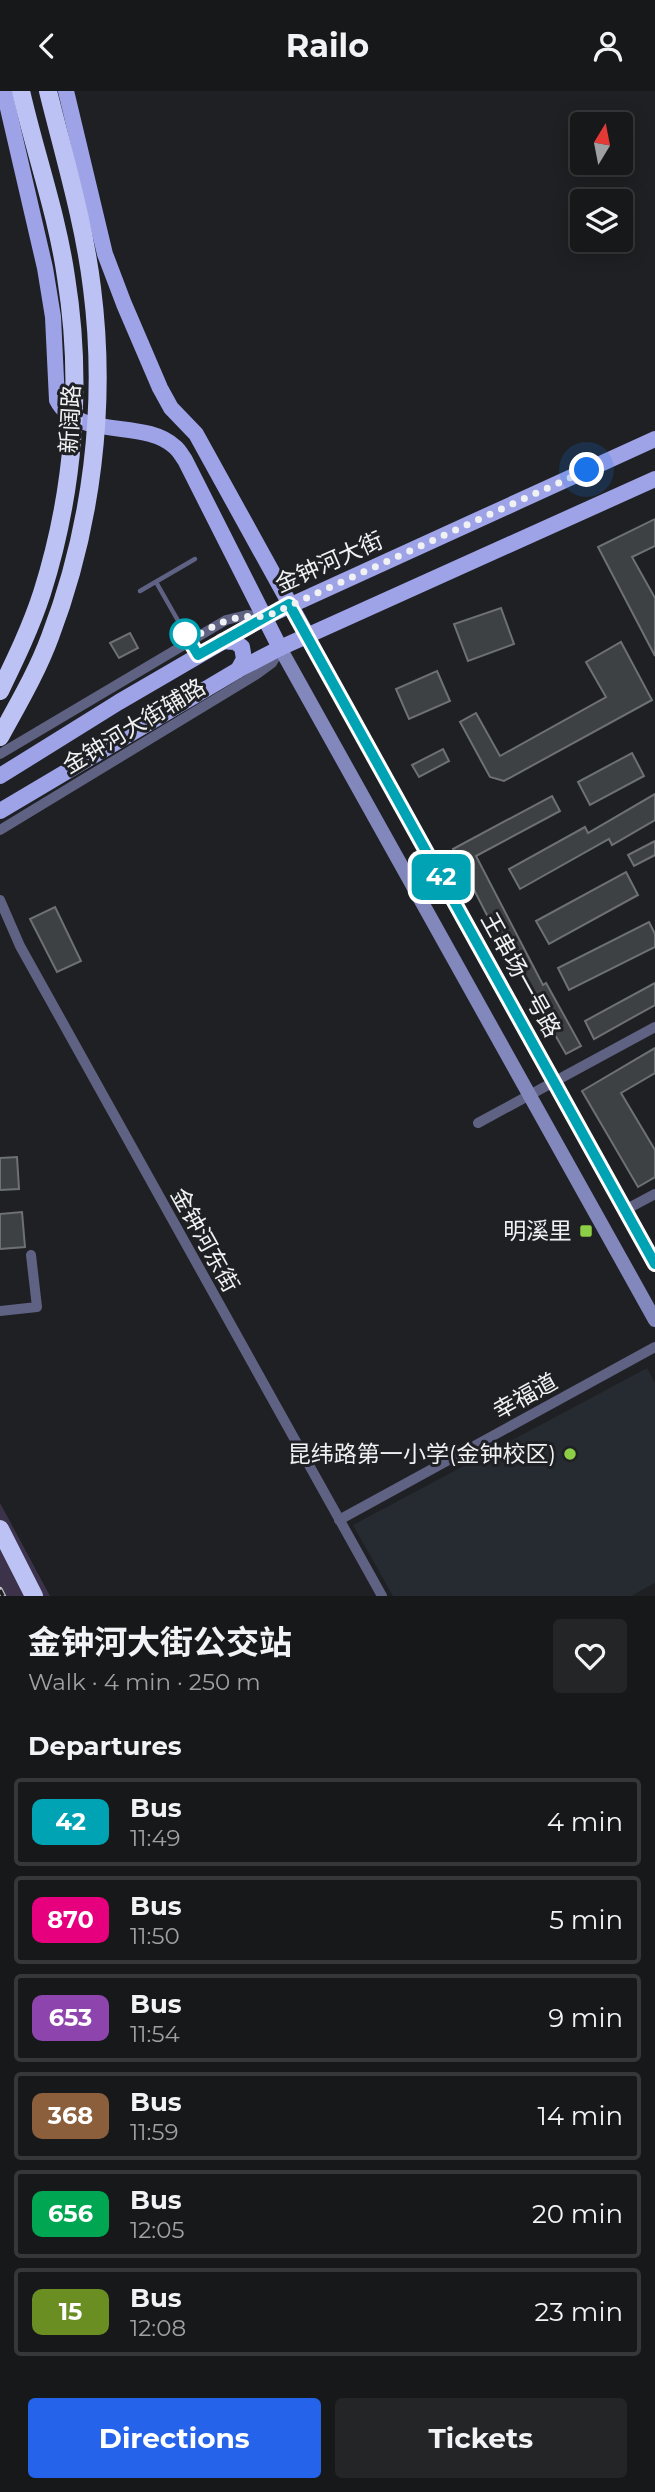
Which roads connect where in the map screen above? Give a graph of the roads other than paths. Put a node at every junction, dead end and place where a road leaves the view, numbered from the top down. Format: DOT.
graph roads {
  1 [pos="4,91"];
  2 [pos="21,91"];
  3 [pos="48,91"];
  4 [pos="66,91"];
  5 [pos="655,439"];
  6 [pos="655,478"];
  7 [pos="195,559"];
  8 [pos="156,582"];
  9 [pos="140,591"];
  10 [pos="289,604"];
  11 [pos="265,617"];
  12 [pos="306,635"];
  13 [pos="222,641"];
  14 [pos="193,647"];
  15 [pos="280,648"];
  16 [pos="238,670"];
  17 [pos="0,691"];
  18 [pos="0,737"];
  19 [pos="0,754"];
  20 [pos="0,776"];
  21 [pos="0,811"];
  22 [pos="0,830"];
  23 [pos="0,900"];
  24 [pos="655,1027"];
  25 [pos="554,1082"];
  26 [pos="530,1095"];
  27 [pos="478,1123"];
  28 [pos="655,1194"];
  29 [pos="625,1210"];
  30 [pos="31,1255"];
  31 [pos="655,1264"];
  32 [pos="0,1311"];
  33 [pos="655,1320"];
  34 [pos="655,1347"];
  35 [pos="339,1520"];
  36 [pos="0,1529"];
  37 [pos="34,1596"];
  38 [pos="382,1596"];
  1 -- 11 [label="main road"];
  2 -- 17 [label="highway, 新阔路, bridge"];
  3 -- 18 [label="highway, 新阔路, bridge"];
  4 -- 10 [label="main road"];
  5 -- 10 [label="main road, 金钟河大街"];
  6 -- 12 [label="main road"];
  7 -- 8 [label="lane"];
  8 -- 9 [label="lane"];
  8 -- 14 [label="lane"];
  10 -- 11 [label="main road, 金钟河大街"];
  10 -- 12 [label="main road"];
  11 -- 13 [label="main road, 金钟河大街"];
  11 -- 14 [label="street, 金钟河大街辅路"];
  11 -- 15 [label="main road"];
  12 -- 15 [label="main road"];
  12 -- 25 [label="main road, 王串场一号路"];
  13 -- 14 [label="main road, 金钟河大街"];
  13 -- 16 [label="main road"];
  14 -- 19 [label="street, 金钟河大街辅路"];
  14 -- 20 [label="main road, 金钟河大街"];
  15 -- 16 [label="main road"];
  15 -- 22 [label="street, 金钟河大街辅路"];
  15 -- 26 [label="main road"];
  16 -- 21 [label="main road"];
  23 -- 35 [label="street, 金钟河东街"];
  24 -- 25 [label="street"];
  25 -- 26 [label="street"];
  25 -- 29 [label="main road, 王串场一号路"];
  26 -- 27 [label="street"];
  26 -- 33 [label="main road"];
  28 -- 29 [label="street"];
  29 -- 31 [label="main road, 王串场一号路"];
  30 -- 32 [label="street"];
  34 -- 35 [label="street, 幸福道"];
  35 -- 38 [label="street, 金钟河东街"];
  36 -- 37 [label="highway"];
}
